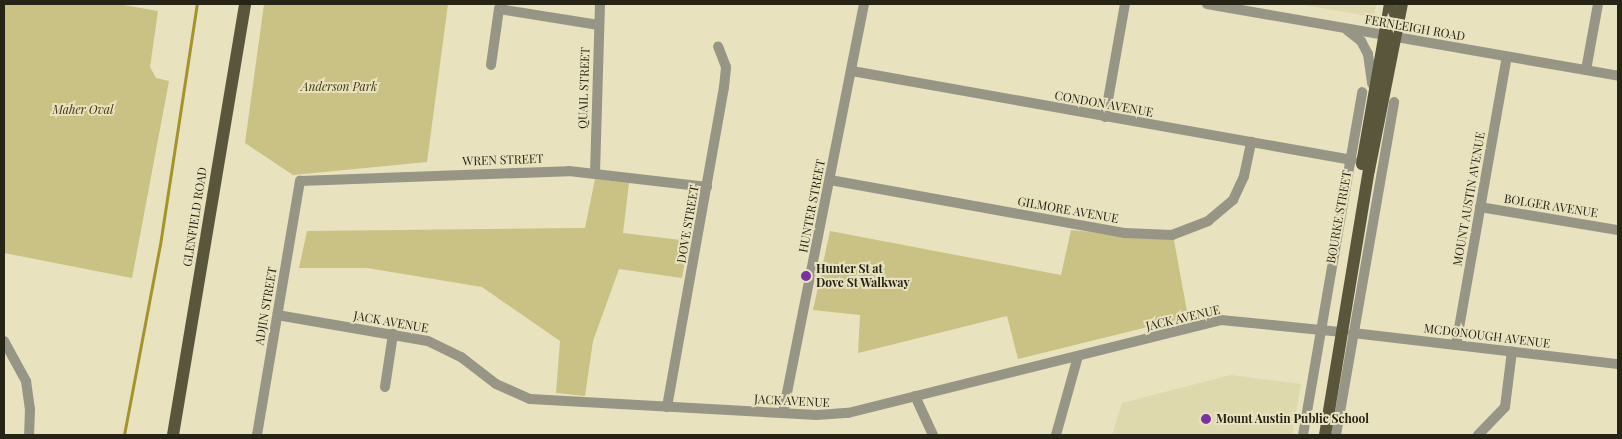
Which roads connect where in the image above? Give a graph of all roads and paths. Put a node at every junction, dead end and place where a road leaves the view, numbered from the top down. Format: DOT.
graph roads {
  1 [pos="245,4"];
  2 [pos="600,4"];
  3 [pos="864,4"];
  4 [pos="1125,4"];
  5 [pos="1207,4"];
  6 [pos="1390,4"];
  7 [pos="1402,4"];
  8 [pos="1598,4"];
  9 [pos="599,24"];
  10 [pos="1342,27"];
  11 [pos="1390,36"];
  12 [pos="718,46"];
  13 [pos="1507,57"];
  14 [pos="491,64"];
  15 [pos="1586,70"];
  16 [pos="852,71"];
  17 [pos="1618,76"];
  18 [pos="1362,92"];
  19 [pos="1394,102"];
  20 [pos="1105,117"];
  21 [pos="1369,127"];
  22 [pos="1251,142"];
  23 [pos="1352,160"];
  24 [pos="1375,172"];
  25 [pos="594,173"];
  26 [pos="830,180"];
  27 [pos="300,181"];
  28 [pos="707,187"];
  29 [pos="1480,207"];
  30 [pos="1618,230"];
  31 [pos="277,315"];
  32 [pos="1338,331"];
  33 [pos="393,334"];
  34 [pos="4,340"];
  35 [pos="1456,345"];
  36 [pos="1512,351"];
  37 [pos="1078,356"];
  38 [pos="1618,364"];
  39 [pos="385,387"];
  40 [pos="915,396"];
  41 [pos="667,407"];
  42 [pos="783,413"];
  43 [pos="29,435"];
  44 [pos="173,435"];
  45 [pos="257,435"];
  46 [pos="933,435"];
  47 [pos="1056,435"];
  48 [pos="1303,435"];
  49 [pos="1316,435"];
  50 [pos="1324,435"];
  51 [pos="1336,435"];
  52 [pos="1478,435"];
  1 -- 44 [label="main road, GLENFIELD ROAD"];
  2 -- 9 [label="street, QUAIL STREET"];
  3 -- 16 [label="street, HUNTER STREET"];
  4 -- 20 [label="street"];
  5 -- 10 [label="street, FERNLEIGH ROAD"];
  6 -- 11 [label="main road, BOURKE STREET"];
  7 -- 11 [label="main road, BOURKE STREET"];
  8 -- 15 [label="street"];
  9 -- 14 [label="street"];
  9 -- 25 [label="street, QUAIL STREET"];
  10 -- 11 [label="street, FERNLEIGH ROAD"];
  10 -- 21 [label="street"];
  11 -- 13 [label="street, FERNLEIGH ROAD"];
  11 -- 21 [label="main road, BOURKE STREET"];
  11 -- 24 [label="main road, BOURKE STREET"];
  12 -- 28 [label="street, DOVE STREET"];
  13 -- 15 [label="street, FERNLEIGH ROAD"];
  13 -- 29 [label="street, MOUNT AUSTIN AVENUE"];
  15 -- 17 [label="street, FERNLEIGH ROAD"];
  16 -- 20 [label="street, CONDON AVENUE"];
  16 -- 26 [label="street, HUNTER STREET"];
  18 -- 23 [label="street, BOURKE STREET"];
  19 -- 24 [label="street, BOURKE STREET"];
  20 -- 22 [label="street, CONDON AVENUE"];
  21 -- 32 [label="main road, BOURKE STREET"];
  22 -- 23 [label="street, CONDON AVENUE"];
  22 -- 26 [label="street, GILMORE AVENUE"];
  23 -- 32 [label="street, BOURKE STREET"];
  24 -- 32 [label="main road, BOURKE STREET"];
  25 -- 27 [label="street, WREN STREET"];
  25 -- 28 [label="street, WREN STREET"];
  26 -- 42 [label="street, HUNTER STREET"];
  27 -- 31 [label="street, ADJIN STREET"];
  28 -- 41 [label="street, DOVE STREET"];
  29 -- 30 [label="street, BOLGER AVENUE"];
  29 -- 35 [label="street, MOUNT AUSTIN AVENUE"];
  31 -- 33 [label="street, JACK AVENUE"];
  31 -- 45 [label="street, ADJIN STREET"];
  32 -- 35 [label="street, MCDONOUGH AVENUE"];
  32 -- 37 [label="street, JACK AVENUE"];
  32 -- 48 [label="street, BOURKE STREET"];
  32 -- 49 [label="main road, BOURKE STREET"];
  32 -- 50 [label="main road, BOURKE STREET"];
  32 -- 51 [label="street, BOURKE STREET"];
  33 -- 39 [label="street"];
  33 -- 41 [label="street, JACK AVENUE"];
  34 -- 43 [label="street"];
  35 -- 36 [label="street, MCDONOUGH AVENUE"];
  36 -- 38 [label="street, MCDONOUGH AVENUE"];
  36 -- 52 [label="street"];
  37 -- 40 [label="street, JACK AVENUE"];
  37 -- 47 [label="street"];
  40 -- 42 [label="street, JACK AVENUE"];
  40 -- 46 [label="street"];
  41 -- 42 [label="street, JACK AVENUE"];
}
